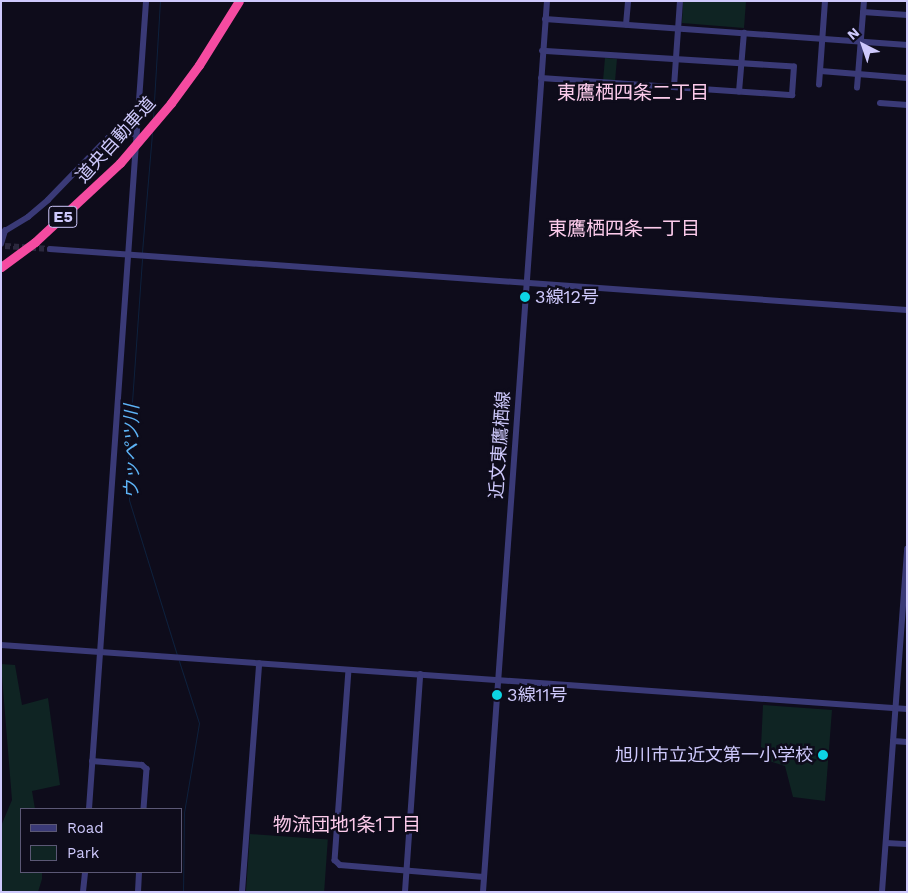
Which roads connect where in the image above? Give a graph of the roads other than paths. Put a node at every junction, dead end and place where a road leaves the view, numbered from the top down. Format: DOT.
graph roads {
  1 [pos="146,1"];
  2 [pos="232,1"];
  3 [pos="239,1"];
  4 [pos="547,1"];
  5 [pos="628,1"];
  6 [pos="680,1"];
  7 [pos="825,1"];
  8 [pos="864,1"];
  9 [pos="863,12"];
  10 [pos="907,15"];
  11 [pos="545,19"];
  12 [pos="626,25"];
  13 [pos="678,28"];
  14 [pos="744,33"];
  15 [pos="823,39"];
  16 [pos="860,41"];
  17 [pos="907,45"];
  18 [pos="543,51"];
  19 [pos="676,60"];
  20 [pos="742,64"];
  21 [pos="199,65"];
  22 [pos="820,71"];
  23 [pos="858,74"];
  24 [pos="541,78"];
  25 [pos="907,78"];
  26 [pos="819,85"];
  27 [pos="674,87"];
  28 [pos="857,88"];
  29 [pos="739,92"];
  30 [pos="880,103"];
  31 [pos="907,105"];
  32 [pos="136,134"];
  33 [pos="2,245"];
  34 [pos="50,249"];
  35 [pos="128,255"];
  36 [pos="1,267"];
  37 [pos="527,283"];
  38 [pos="907,310"];
  39 [pos="907,548"];
  40 [pos="1,645"];
  41 [pos="99,652"];
  42 [pos="260,664"];
  43 [pos="349,670"];
  44 [pos="420,674"];
  45 [pos="497,680"];
  46 [pos="896,708"];
  47 [pos="907,709"];
  48 [pos="893,741"];
  49 [pos="907,742"];
  50 [pos="92,761"];
  51 [pos="89,808"];
  52 [pos="144,808"];
  53 [pos="886,844"];
  54 [pos="907,844"];
  55 [pos="406,872"];
  56 [pos="84,873"];
  57 [pos="139,873"];
  58 [pos="484,876"];
  59 [pos="83,892"];
  60 [pos="138,892"];
  61 [pos="242,892"];
  62 [pos="405,892"];
  63 [pos="483,892"];
  64 [pos="882,892"];
  1 -- 32 [label="street"];
  2 -- 21 [label="highway, 道央自動車道 / E5"];
  3 -- 21 [label="highway, 道央自動車道 / E5"];
  4 -- 11 [label="street, 近文東鷹栖線"];
  5 -- 12 [label="street"];
  6 -- 13 [label="street"];
  7 -- 15 [label="street"];
  8 -- 9 [label="street"];
  9 -- 10 [label="street"];
  9 -- 16 [label="street"];
  11 -- 12 [label="street"];
  11 -- 18 [label="street, 近文東鷹栖線"];
  12 -- 13 [label="street"];
  13 -- 14 [label="street"];
  13 -- 19 [label="street"];
  14 -- 15 [label="street"];
  14 -- 20 [label="street"];
  15 -- 16 [label="street"];
  15 -- 22 [label="street"];
  16 -- 17 [label="street"];
  16 -- 23 [label="street"];
  18 -- 19 [label="street"];
  18 -- 24 [label="street, 近文東鷹栖線"];
  19 -- 20 [label="street"];
  19 -- 27 [label="street"];
  20 -- 29 [label="street"];
  20 -- 29 [label="street"];
  21 -- 36 [label="highway, 道央自動車道 / E5, bridge"];
  22 -- 23 [label="street"];
  22 -- 26 [label="street"];
  23 -- 25 [label="street"];
  23 -- 28 [label="street"];
  24 -- 27 [label="street"];
  24 -- 37 [label="street, 近文東鷹栖線"];
  27 -- 29 [label="street"];
  30 -- 31 [label="street"];
  32 -- 33 [label="street"];
  32 -- 35 [label="street"];
  34 -- 35 [label="street"];
  35 -- 37 [label="street"];
  35 -- 41 [label="street"];
  37 -- 38 [label="street"];
  37 -- 45 [label="street, 近文東鷹栖線"];
  39 -- 46 [label="street"];
  40 -- 41 [label="street"];
  41 -- 42 [label="street"];
  41 -- 50 [label="street"];
  42 -- 43 [label="street"];
  42 -- 61 [label="street"];
  43 -- 44 [label="street"];
  43 -- 55 [label="street"];
  44 -- 45 [label="street"];
  44 -- 55 [label="street"];
  45 -- 46 [label="street"];
  45 -- 58 [label="street, 近文東鷹栖線"];
  46 -- 47 [label="street"];
  46 -- 48 [label="street"];
  48 -- 49 [label="street"];
  48 -- 53 [label="street"];
  50 -- 51 [label="street"];
  50 -- 52 [label="street"];
  53 -- 54 [label="street"];
  53 -- 64 [label="street"];
  55 -- 58 [label="street"];
  55 -- 62 [label="street"];
  56 -- 59 [label="street"];
  57 -- 60 [label="street"];
  58 -- 63 [label="street, 近文東鷹栖線"];
}
